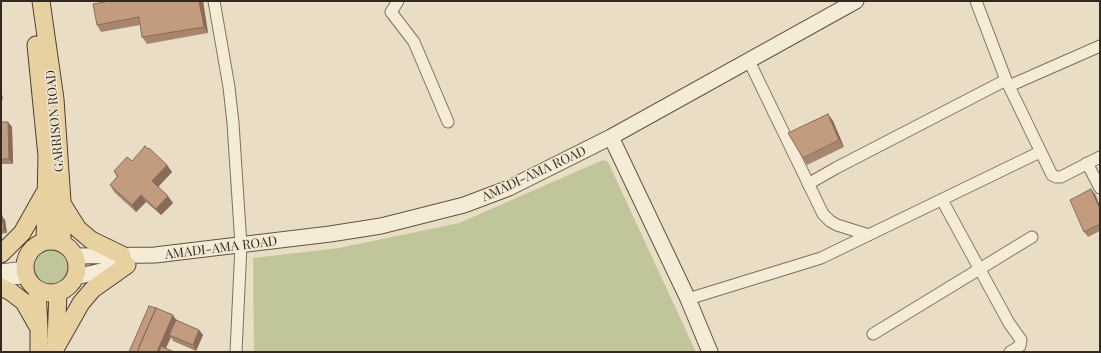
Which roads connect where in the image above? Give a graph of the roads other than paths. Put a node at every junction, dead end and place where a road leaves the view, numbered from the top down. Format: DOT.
graph roads {
  1 [pos="29,1"];
  2 [pos="41,1"];
  3 [pos="214,1"];
  4 [pos="398,1"];
  5 [pos="856,1"];
  6 [pos="976,1"];
  7 [pos="1100,46"];
  8 [pos="749,61"];
  9 [pos="1007,83"];
  10 [pos="448,122"];
  11 [pos="611,137"];
  12 [pos="1040,152"];
  13 [pos="1100,156"];
  14 [pos="1087,163"];
  15 [pos="808,184"];
  16 [pos="47,188"];
  17 [pos="1100,188"];
  18 [pos="942,200"];
  19 [pos="62,201"];
  20 [pos="869,235"];
  21 [pos="1032,237"];
  22 [pos="45,241"];
  23 [pos="62,243"];
  24 [pos="241,245"];
  25 [pos="1,254"];
  26 [pos="75,256"];
  27 [pos="124,260"];
  28 [pos="980,269"];
  29 [pos="1,270"];
  30 [pos="76,276"];
  31 [pos="30,278"];
  32 [pos="1,280"];
  33 [pos="1,287"];
  34 [pos="58,292"];
  35 [pos="688,299"];
  36 [pos="40,329"];
  37 [pos="873,334"];
  38 [pos="55,350"];
  39 [pos="39,352"];
  40 [pos="236,352"];
  41 [pos="710,352"];
  42 [pos="1010,352"];
  1 -- 16 [label="main road, GARRISON ROAD"];
  2 -- 19 [label="main road, GARRISON ROAD"];
  3 -- 24 [label="street"];
  4 -- 10 [label="street"];
  5 -- 8 [label="street, AMADI-AMA ROAD"];
  6 -- 9 [label="street"];
  7 -- 9 [label="street"];
  8 -- 11 [label="street, AMADI-AMA ROAD"];
  8 -- 15 [label="street"];
  9 -- 12 [label="street"];
  9 -- 15 [label="street"];
  11 -- 24 [label="street, AMADI-AMA ROAD"];
  11 -- 35 [label="street"];
  12 -- 14 [label="street"];
  12 -- 18 [label="street"];
  13 -- 14 [label="street"];
  14 -- 17 [label="street"];
  15 -- 20 [label="street"];
  16 -- 22 [label="main road, GARRISON ROAD"];
  16 -- 25 [label="main road"];
  18 -- 20 [label="street"];
  18 -- 28 [label="street"];
  19 -- 23 [label="main road, GARRISON ROAD"];
  19 -- 27 [label="main road"];
  20 -- 35 [label="street"];
  21 -- 28 [label="street"];
  22 -- 23 [label="main road"];
  22 -- 31 [label="main road"];
  23 -- 26 [label="main road"];
  24 -- 27 [label="street, AMADI-AMA ROAD"];
  24 -- 40 [label="street"];
  26 -- 27 [label="street, AMADI-AMA ROAD"];
  26 -- 30 [label="main road"];
  27 -- 30 [label="street, AMADI-AMA ROAD"];
  27 -- 38 [label="main road"];
  28 -- 37 [label="street"];
  28 -- 42 [label="street"];
  29 -- 31 [label="street"];
  30 -- 34 [label="main road"];
  31 -- 32 [label="street"];
  31 -- 34 [label="main road"];
  31 -- 36 [label="main road"];
  33 -- 36 [label="main road"];
  34 -- 38 [label="main road"];
  35 -- 41 [label="street"];
  36 -- 39 [label="main road"];
}
